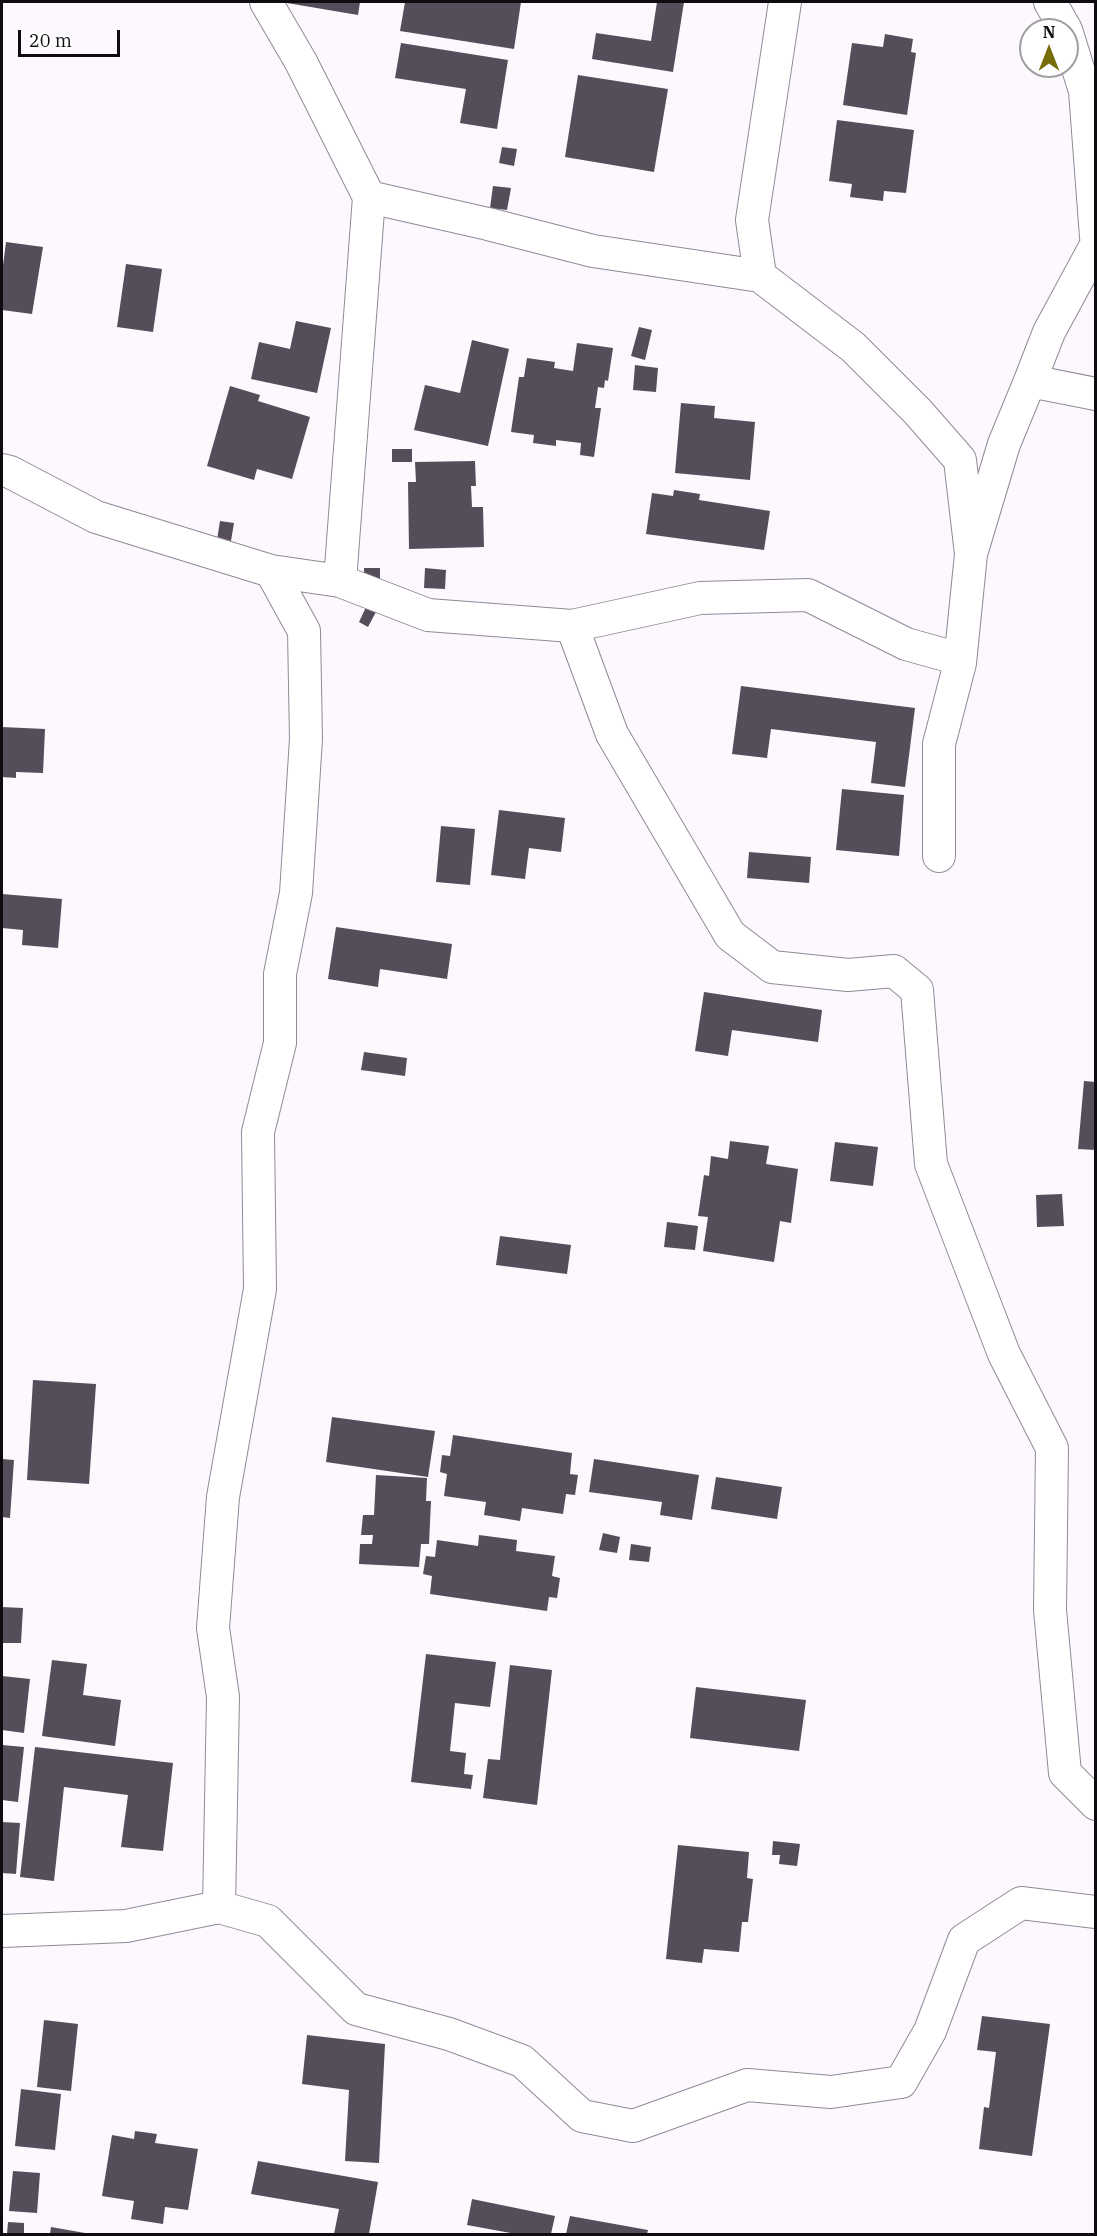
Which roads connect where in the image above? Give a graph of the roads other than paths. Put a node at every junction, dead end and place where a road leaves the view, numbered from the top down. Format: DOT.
graph roads {
  1 [pos="266,2"];
  2 [pos="785,2"];
  3 [pos="1050,2"];
  4 [pos="1059,18"];
  5 [pos="1079,71"];
  6 [pos="369,197"];
  7 [pos="1095,237"];
  8 [pos="1095,245"];
  9 [pos="760,276"];
  10 [pos="1030,381"];
  11 [pos="1095,394"];
  12 [pos="2,470"];
  13 [pos="972,554"];
  14 [pos="271,571"];
  15 [pos="340,581"];
  16 [pos="572,626"];
  17 [pos="949,656"];
  18 [pos="939,856"];
  19 [pos="1095,1804"];
  20 [pos="219,1907"];
  21 [pos="1095,1912"];
  22 [pos="2,1931"];
  1 -- 6 [label="street"];
  2 -- 9 [label="street"];
  3 -- 4 [label="street"];
  5 -- 7 [label="street"];
  6 -- 9 [label="street"];
  6 -- 15 [label="street"];
  8 -- 10 [label="street"];
  9 -- 13 [label="street"];
  10 -- 11 [label="street"];
  10 -- 13 [label="street"];
  12 -- 14 [label="street"];
  13 -- 18 [label="street"];
  14 -- 15 [label="street"];
  14 -- 20 [label="street"];
  15 -- 16 [label="street"];
  16 -- 17 [label="street"];
  16 -- 19 [label="street"];
  20 -- 21 [label="street"];
  20 -- 22 [label="street"];
}
